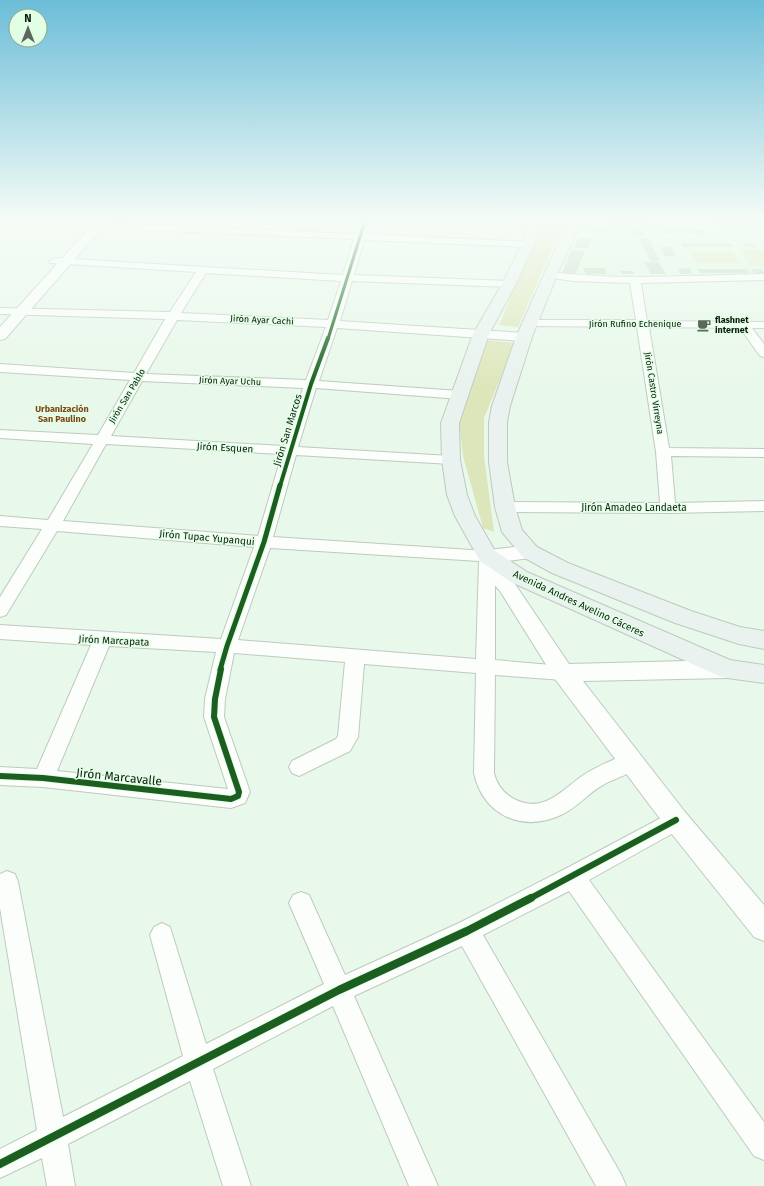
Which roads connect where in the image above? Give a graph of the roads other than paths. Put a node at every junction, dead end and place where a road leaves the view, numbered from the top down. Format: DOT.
graph roads {
  1 [pos="45,276"];
  2 [pos="49,276"];
  3 [pos="198,276"];
  4 [pos="321,276"];
  5 [pos="513,276"];
  6 [pos="549,276"];
  7 [pos="560,276"];
  8 [pos="764,277"];
  9 [pos="348,278"];
  10 [pos="635,280"];
  11 [pos="509,284"];
  12 [pos="23,312"];
  13 [pos="3,315"];
  14 [pos="173,316"];
  15 [pos="642,323"];
  16 [pos="333,324"];
  17 [pos="744,325"];
  18 [pos="764,325"];
  19 [pos="527,330"];
  20 [pos="481,334"];
  21 [pos="0,336"];
  22 [pos="764,353"];
  23 [pos="0,368"];
  24 [pos="139,377"];
  25 [pos="311,384"];
  26 [pos="460,395"];
  27 [pos="0,434"];
  28 [pos="100,440"];
  29 [pos="290,451"];
  30 [pos="663,452"];
  31 [pos="764,453"];
  32 [pos="451,460"];
  33 [pos="764,506"];
  34 [pos="505,507"];
  35 [pos="668,508"];
  36 [pos="0,521"];
  37 [pos="53,524"];
  38 [pos="264,542"];
  39 [pos="530,552"];
  40 [pos="487,556"];
  41 [pos="513,581"];
  42 [pos="0,611"];
  43 [pos="0,632"];
  44 [pos="103,639"];
  45 [pos="764,640"];
  46 [pos="227,646"];
  47 [pos="355,657"];
  48 [pos="484,668"];
  49 [pos="727,670"];
  50 [pos="563,673"];
  51 [pos="764,674"];
  52 [pos="631,762"];
  53 [pos="299,767"];
  54 [pos="0,776"];
  55 [pos="43,778"];
  56 [pos="235,798"];
  57 [pos="676,820"];
  58 [pos="574,877"];
  59 [pos="7,882"];
  60 [pos="301,903"];
  61 [pos="764,927"];
  62 [pos="467,931"];
  63 [pos="162,935"];
  64 [pos="339,990"];
  65 [pos="198,1063"];
  66 [pos="52,1137"];
  67 [pos="764,1146"];
  68 [pos="0,1164"];
  69 [pos="61,1186"];
  70 [pos="237,1186"];
  71 [pos="424,1186"];
  72 [pos="612,1186"];
  1 -- 13 [label="street"];
  2 -- 12 [label="street"];
  3 -- 14 [label="street, Jirón San Pablo"];
  4 -- 9 [label="street"];
  5 -- 11 [label="main road, Avenida Andres Avelino Cáceres"];
  6 -- 19 [label="main road"];
  7 -- 10 [label="street"];
  8 -- 10 [label="street"];
  9 -- 11 [label="street"];
  9 -- 16 [label="street, Jirón San Marcos"];
  10 -- 15 [label="street, Jirón Castro Virreyna"];
  11 -- 20 [label="main road, Avenida Andres Avelino Cáceres"];
  12 -- 13 [label="street, Jirón Ayar Cachi"];
  12 -- 14 [label="street, Jirón Ayar Cachi"];
  12 -- 21 [label="street"];
  14 -- 16 [label="street, Jirón Ayar Cachi"];
  14 -- 24 [label="street, Jirón San Pablo"];
  15 -- 17 [label="street, Jirón Rufino Echenique"];
  15 -- 19 [label="street, Jirón Rufino Echenique"];
  15 -- 30 [label="street, Jirón Castro Virreyna"];
  16 -- 20 [label="street, Jirón Ayar Cachi"];
  16 -- 25 [label="street, Jirón San Marcos"];
  17 -- 18 [label="street, Jirón Rufino Echenique"];
  17 -- 22 [label="street"];
  19 -- 20 [label="street, Jirón Ayar Cachi"];
  19 -- 34 [label="main road"];
  20 -- 26 [label="main road, Avenida Andres Avelino Cáceres"];
  23 -- 24 [label="street, Jirón Ayar Uchu"];
  24 -- 25 [label="street, Jirón Ayar Uchu"];
  24 -- 28 [label="street, Jirón San Pablo"];
  25 -- 26 [label="street, Jirón Ayar Uchu"];
  25 -- 29 [label="street, Jirón San Marcos"];
  26 -- 32 [label="main road, Avenida Andres Avelino Cáceres"];
  27 -- 28 [label="street, Jirón Esquen"];
  28 -- 29 [label="street, Jirón Esquen"];
  28 -- 37 [label="street, Jirón San Pablo"];
  29 -- 32 [label="street, Jirón Esquen"];
  29 -- 38 [label="street, Jirón San Marcos"];
  30 -- 31 [label="street"];
  30 -- 35 [label="street, Jirón Castro Virreyna"];
  32 -- 40 [label="main road, Avenida Andres Avelino Cáceres"];
  33 -- 35 [label="street, Jirón Amadeo Landaeta"];
  34 -- 35 [label="street, Jirón Amadeo Landaeta"];
  34 -- 39 [label="main road"];
  36 -- 37 [label="street, Jirón Tupac Yupanqui"];
  37 -- 38 [label="street, Jirón Tupac Yupanqui"];
  37 -- 42 [label="street, Jirón San Pablo"];
  38 -- 40 [label="street, Jirón Tupac Yupanqui"];
  38 -- 46 [label="street, Jirón San Marcos"];
  39 -- 40 [label="street"];
  39 -- 41 [label="street"];
  39 -- 45 [label="main road"];
  40 -- 41 [label="main road, Avenida Andres Avelino Cáceres"];
  40 -- 48 [label="street"];
  41 -- 49 [label="main road, Avenida Andres Avelino Cáceres"];
  41 -- 50 [label="street"];
  43 -- 44 [label="street, Jirón Marcapata"];
  44 -- 46 [label="street, Jirón Marcapata"];
  44 -- 55 [label="street"];
  46 -- 47 [label="street, Jirón Marcapata"];
  46 -- 56 [label="street, Jirón San Marcos"];
  47 -- 48 [label="street, Jirón Marcapata"];
  47 -- 53 [label="street"];
  48 -- 50 [label="street, Jirón Marcapata"];
  48 -- 52 [label="street"];
  49 -- 50 [label="street"];
  49 -- 51 [label="main road, Avenida Andres Avelino Cáceres"];
  50 -- 52 [label="street"];
  52 -- 57 [label="street"];
  54 -- 55 [label="street, Jirón Marcavalle"];
  55 -- 56 [label="street, Jirón Marcavalle"];
  57 -- 58 [label="street"];
  57 -- 61 [label="street"];
  58 -- 62 [label="street"];
  58 -- 67 [label="street"];
  59 -- 66 [label="street"];
  60 -- 64 [label="street"];
  62 -- 64 [label="street"];
  62 -- 72 [label="street"];
  63 -- 65 [label="street"];
  64 -- 65 [label="street"];
  64 -- 71 [label="street"];
  65 -- 66 [label="street"];
  65 -- 70 [label="street"];
  66 -- 68 [label="street"];
  66 -- 69 [label="street"];
}
